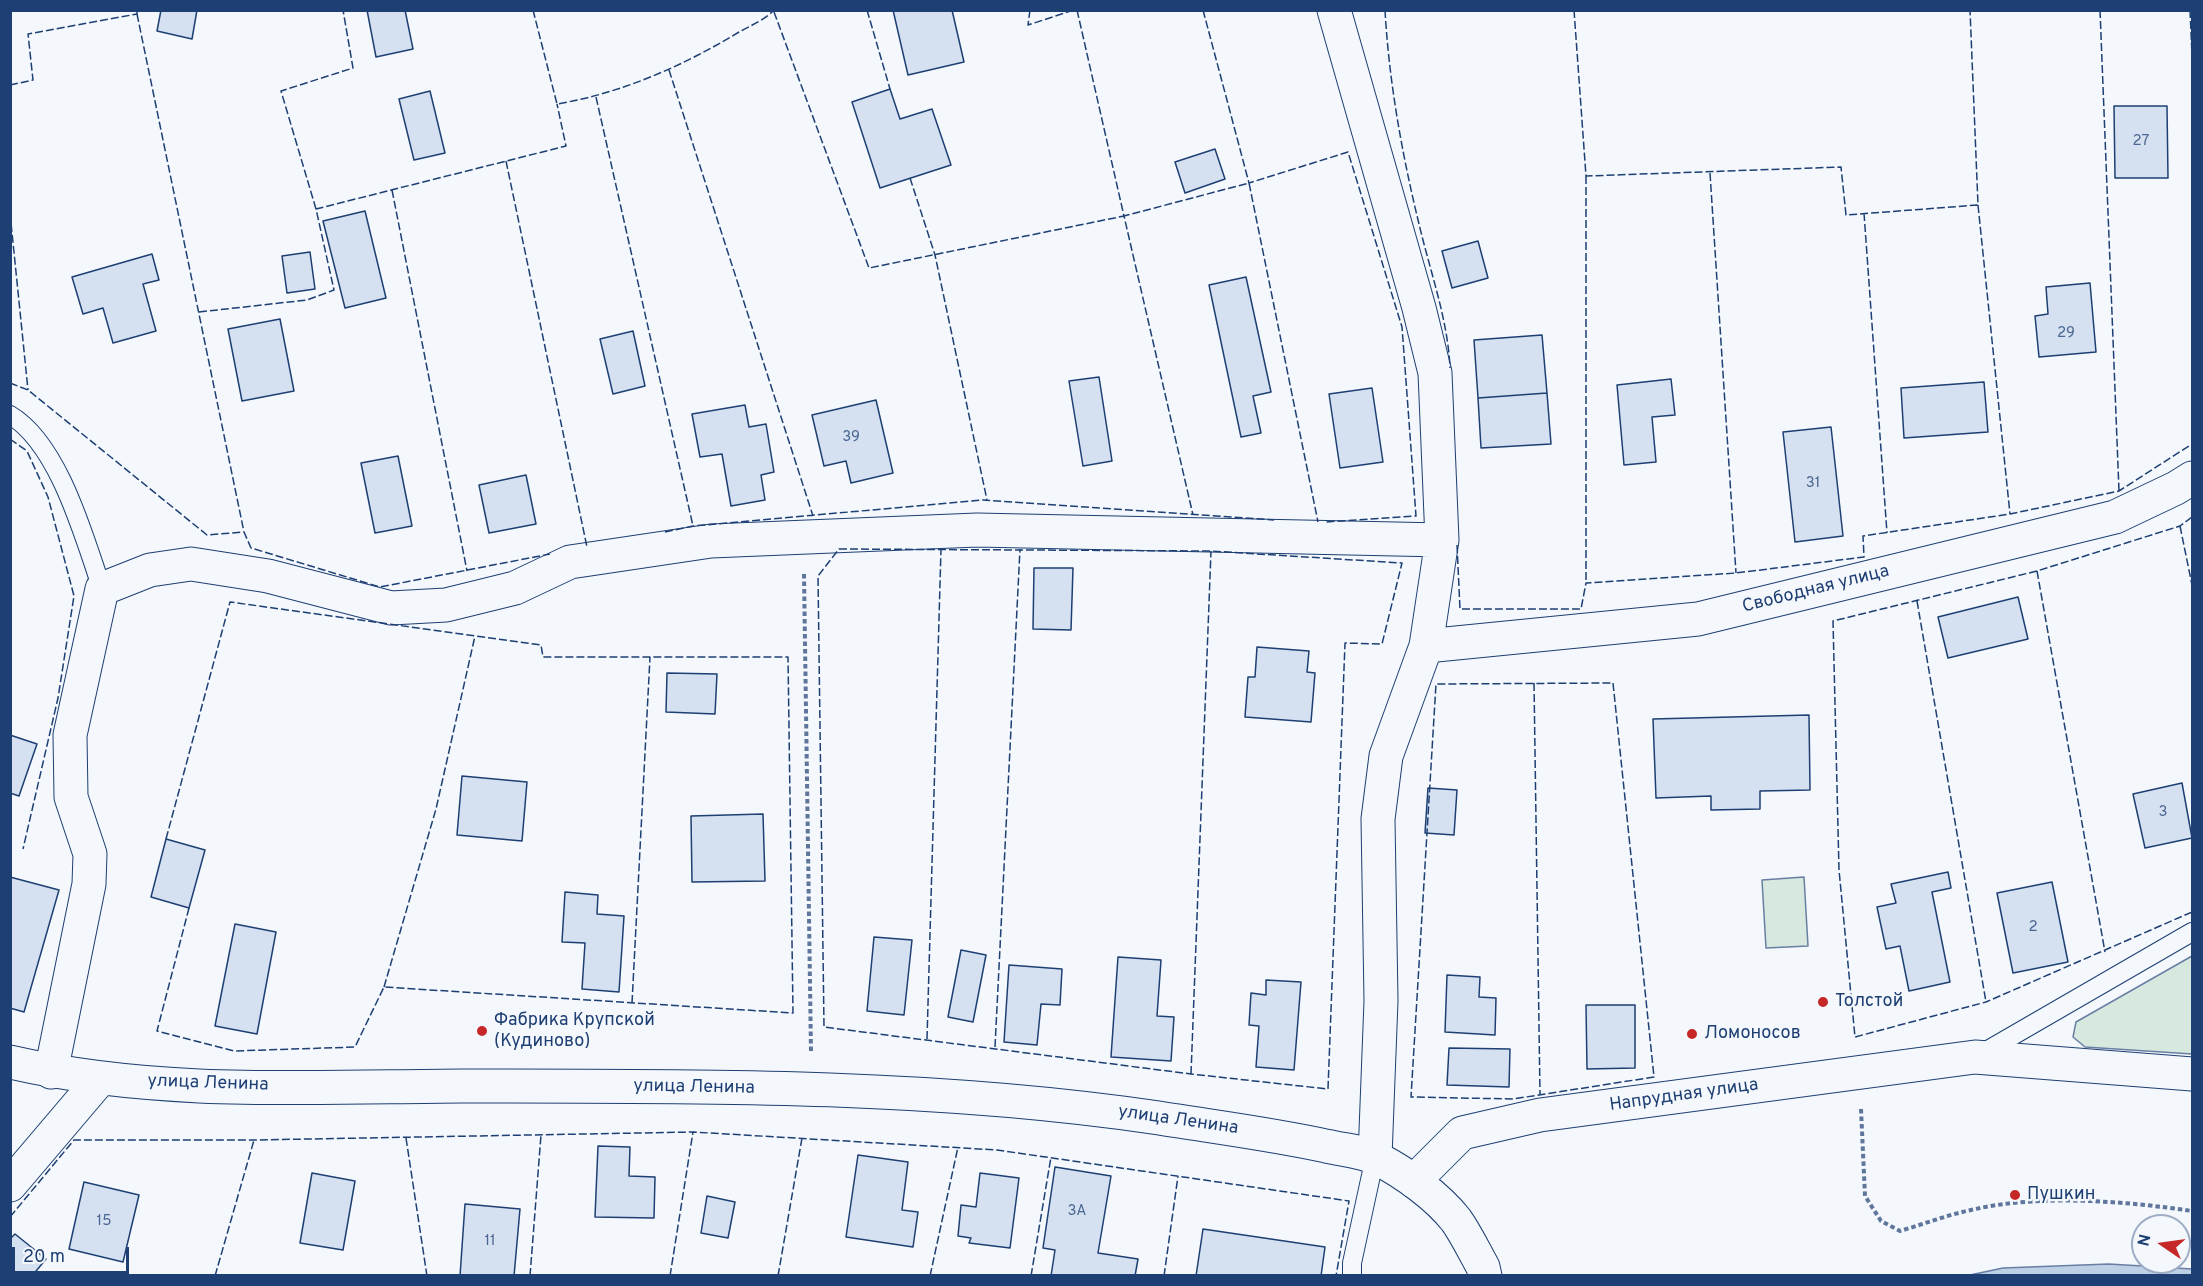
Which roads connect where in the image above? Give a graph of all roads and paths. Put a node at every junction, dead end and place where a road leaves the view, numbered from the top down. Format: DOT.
graph roads {
  1 [pos="1334,10"];
  2 [pos="10,415"];
  3 [pos="2193,478"];
  4 [pos="804,537"];
  5 [pos="1442,540"];
  6 [pos="102,589"];
  7 [pos="1426,646"];
  8 [pos="2193,932"];
  9 [pos="1975,1058"];
  10 [pos="10,1062"];
  11 [pos="51,1072"];
  12 [pos="1858,1073"];
  13 [pos="2193,1074"];
  14 [pos="100,1079"];
  15 [pos="812,1090"];
  16 [pos="1375,1157"];
  17 [pos="1414,1181"];
  18 [pos="10,1185"];
  19 [pos="2193,1210"];
  20 [pos="1352,1275"];
  21 [pos="1485,1275"];
  1 -- 5 [label="street"];
  2 -- 6 [label="lane"];
  3 -- 7 [label="street, Свободная улица"];
  4 -- 5 [label="street"];
  4 -- 6 [label="street"];
  4 -- 15 [label="path"];
  5 -- 7 [label="street"];
  6 -- 11 [label="street"];
  7 -- 16 [label="street"];
  8 -- 9 [label="lane"];
  9 -- 12 [label="street, Напрудная улица"];
  9 -- 13 [label="street, Напрудная улица"];
  10 -- 11 [label="street, улица Ленина"];
  11 -- 14 [label="street, улица Ленина"];
  12 -- 17 [label="street, Напрудная улица"];
  12 -- 19 [label="path"];
  14 -- 15 [label="street, улица Ленина"];
  14 -- 18 [label="street"];
  15 -- 16 [label="street, улица Ленина"];
  16 -- 17 [label="street, улица Ленина"];
  16 -- 20 [label="lane"];
  17 -- 21 [label="street, улица Ленина"];
}
